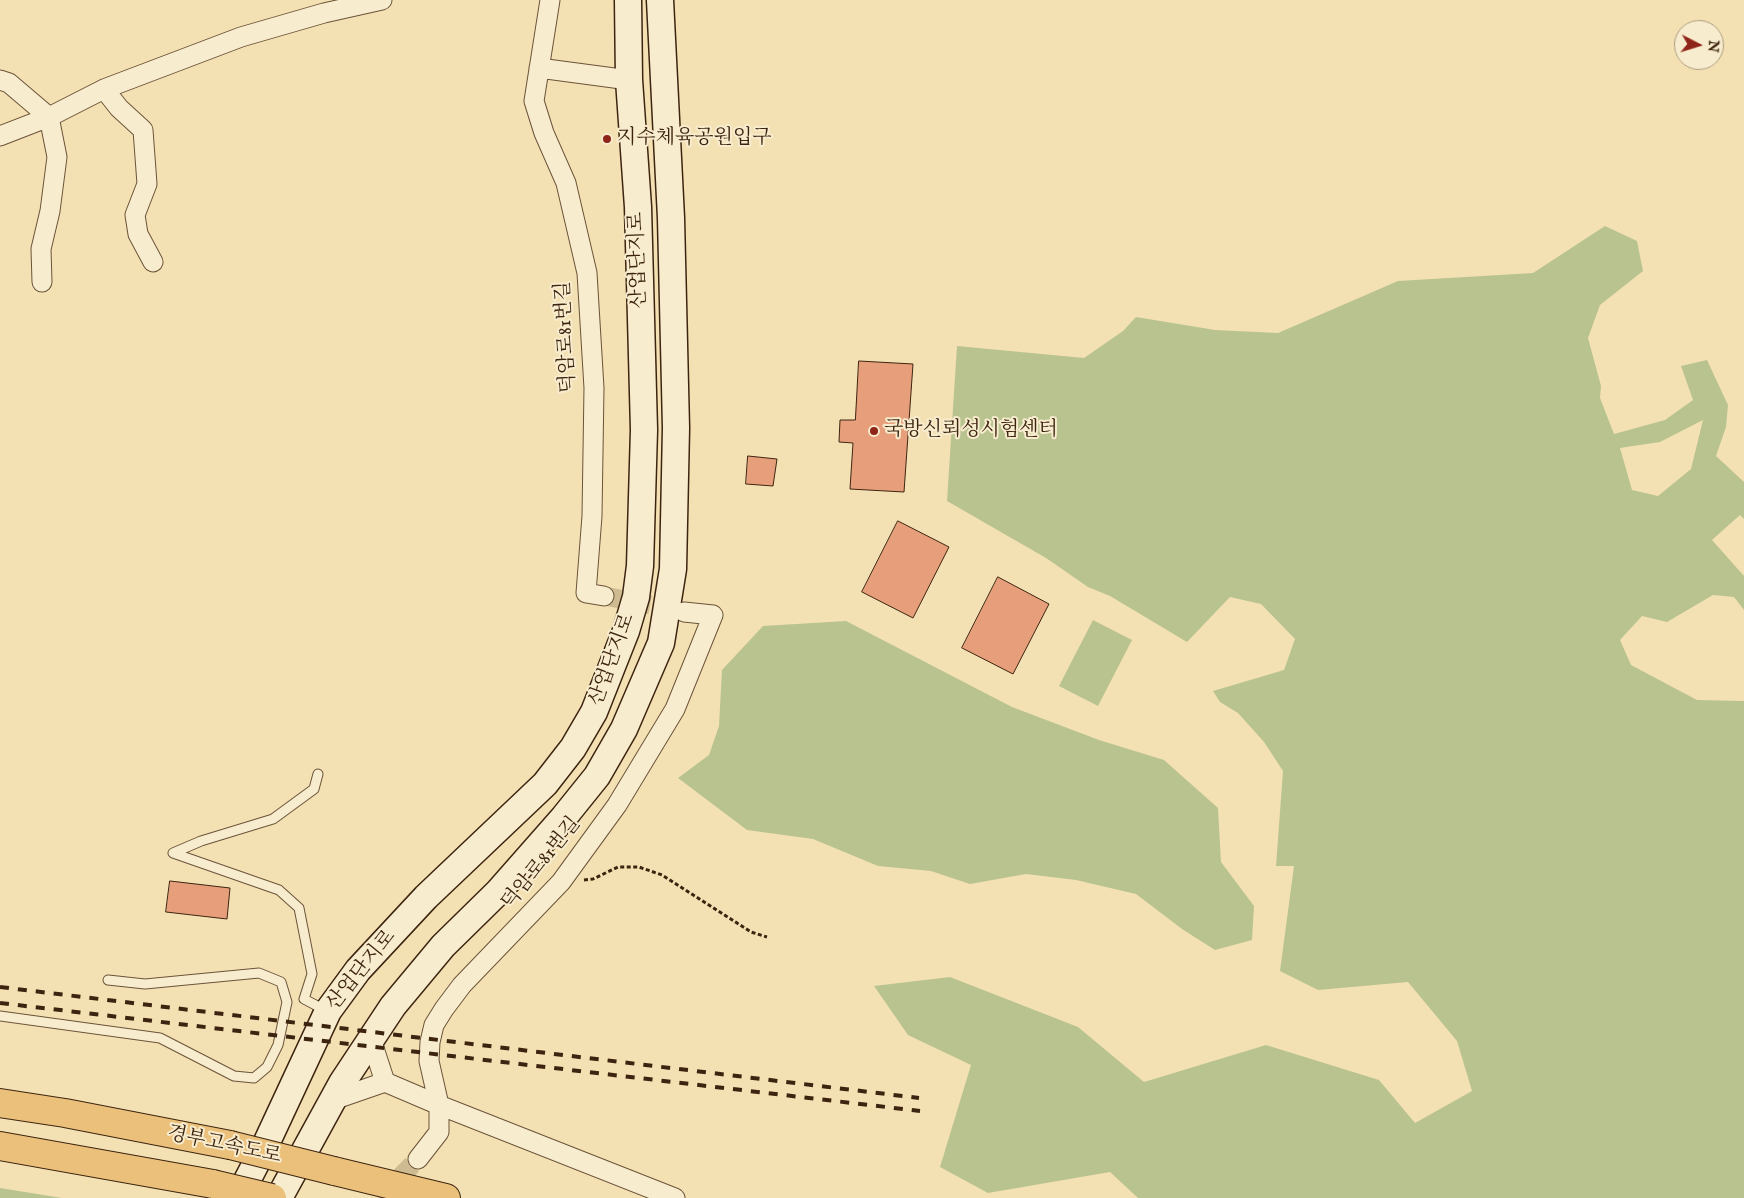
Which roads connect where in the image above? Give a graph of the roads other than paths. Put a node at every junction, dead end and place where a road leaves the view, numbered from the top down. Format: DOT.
graph roads {
  1 [pos="382,0"];
  2 [pos="550,0"];
  3 [pos="628,0"];
  4 [pos="660,0"];
  5 [pos="539,68"];
  6 [pos="0,80"];
  7 [pos="629,80"];
  8 [pos="104,90"];
  9 [pos="49,116"];
  10 [pos="0,136"];
  11 [pos="153,262"];
  12 [pos="42,282"];
  13 [pos="604,596"];
  14 [pos="684,612"];
  15 [pos="318,774"];
  16 [pos="108,980"];
  17 [pos="304,999"];
  18 [pos="287,1002"];
  19 [pos="328,1011"];
  20 [pos="0,1016"];
  21 [pos="371,1039"];
  22 [pos="385,1082"];
  23 [pos="333,1100"];
  24 [pos="0,1103"];
  25 [pos="439,1105"];
  26 [pos="0,1146"];
  27 [pos="418,1159"];
  28 [pos="238,1198"];
  29 [pos="272,1198"];
  30 [pos="279,1198"];
  31 [pos="446,1198"];
  32 [pos="675,1198"];
  1 -- 8 [label="street"];
  2 -- 5 [label="street"];
  3 -- 7 [label="main road, 산업단지로"];
  4 -- 21 [label="main road, 산업단지로"];
  5 -- 7 [label="street"];
  5 -- 13 [label="street, 덕암로81번길"];
  6 -- 9 [label="street"];
  7 -- 19 [label="main road, 산업단지로"];
  8 -- 9 [label="street"];
  8 -- 11 [label="street"];
  9 -- 10 [label="street"];
  9 -- 12 [label="street"];
  14 -- 25 [label="street, 덕암로81번길"];
  15 -- 17 [label="lane"];
  16 -- 18 [label="lane"];
  17 -- 18 [label="lane"];
  17 -- 19 [label="lane"];
  18 -- 20 [label="lane"];
  19 -- 28 [label="main road, 산업단지로"];
  21 -- 22 [label="street"];
  21 -- 23 [label="main road, 산업단지로"];
  22 -- 23 [label="street"];
  22 -- 25 [label="street"];
  23 -- 30 [label="main road, 산업단지로"];
  24 -- 31 [label="highway, 경부고속도로, bridge"];
  25 -- 27 [label="street, 덕암로81번길"];
  25 -- 32 [label="street"];
  26 -- 29 [label="highway, 경부고속도로, bridge"];
}
